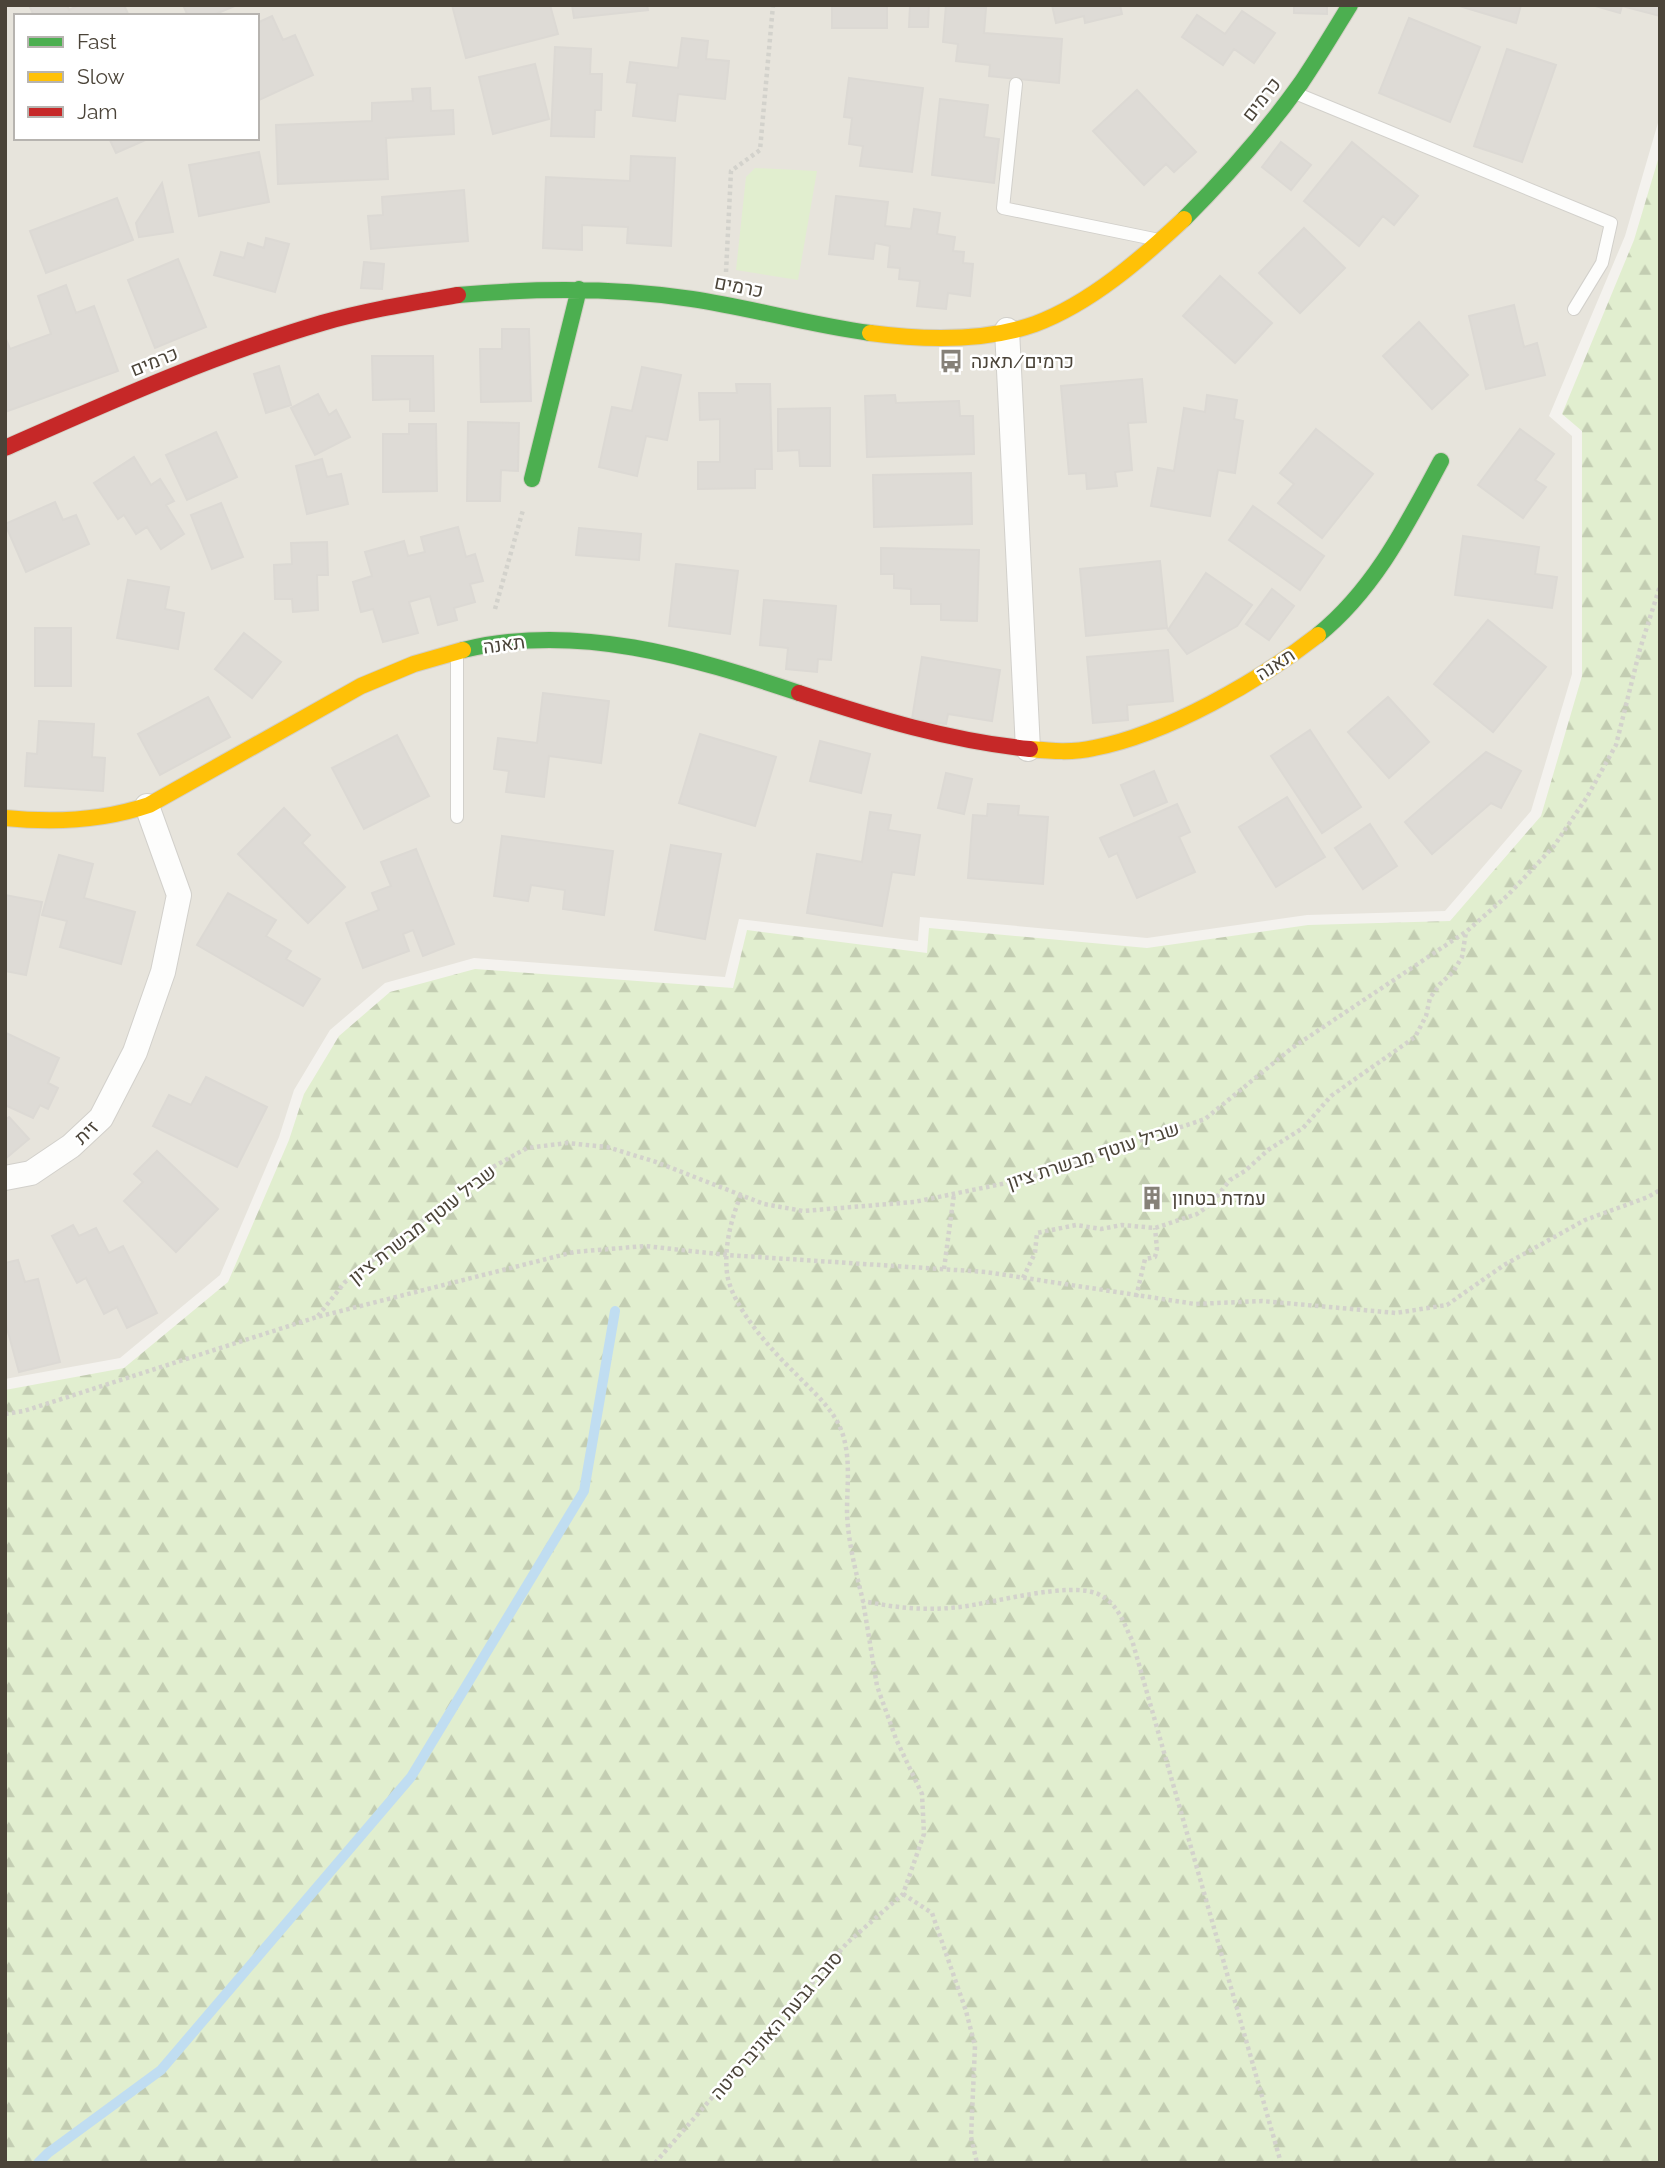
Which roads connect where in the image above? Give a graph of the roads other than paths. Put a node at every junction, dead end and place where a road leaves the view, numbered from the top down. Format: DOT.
graph roads {
  1 [pos="1350,5"];
  2 [pos="1016,84"];
  3 [pos="1294,93"];
  4 [pos="1160,240"];
  5 [pos="579,289"];
  6 [pos="1574,309"];
  7 [pos="1007,330"];
  8 [pos="5,448"];
  9 [pos="1441,461"];
  10 [pos="532,478"];
  11 [pos="457,652"];
  12 [pos="1028,749"];
  13 [pos="147,806"];
  14 [pos="457,817"];
  15 [pos="5,818"];
  16 [pos="5,1178"];
  1 -- 3 [label="street, כרמים"];
  2 -- 4 [label="lane"];
  3 -- 4 [label="street, כרמים"];
  3 -- 6 [label="lane"];
  4 -- 7 [label="street, כרמים"];
  5 -- 7 [label="street, כרמים"];
  5 -- 8 [label="street, כרמים"];
  5 -- 10 [label="street"];
  7 -- 12 [label="street"];
  9 -- 12 [label="street, תאנה"];
  11 -- 12 [label="street, תאנה"];
  11 -- 13 [label="street, תאנה"];
  11 -- 14 [label="lane"];
  13 -- 15 [label="street, תאנה"];
  13 -- 16 [label="street, זית"];
}
